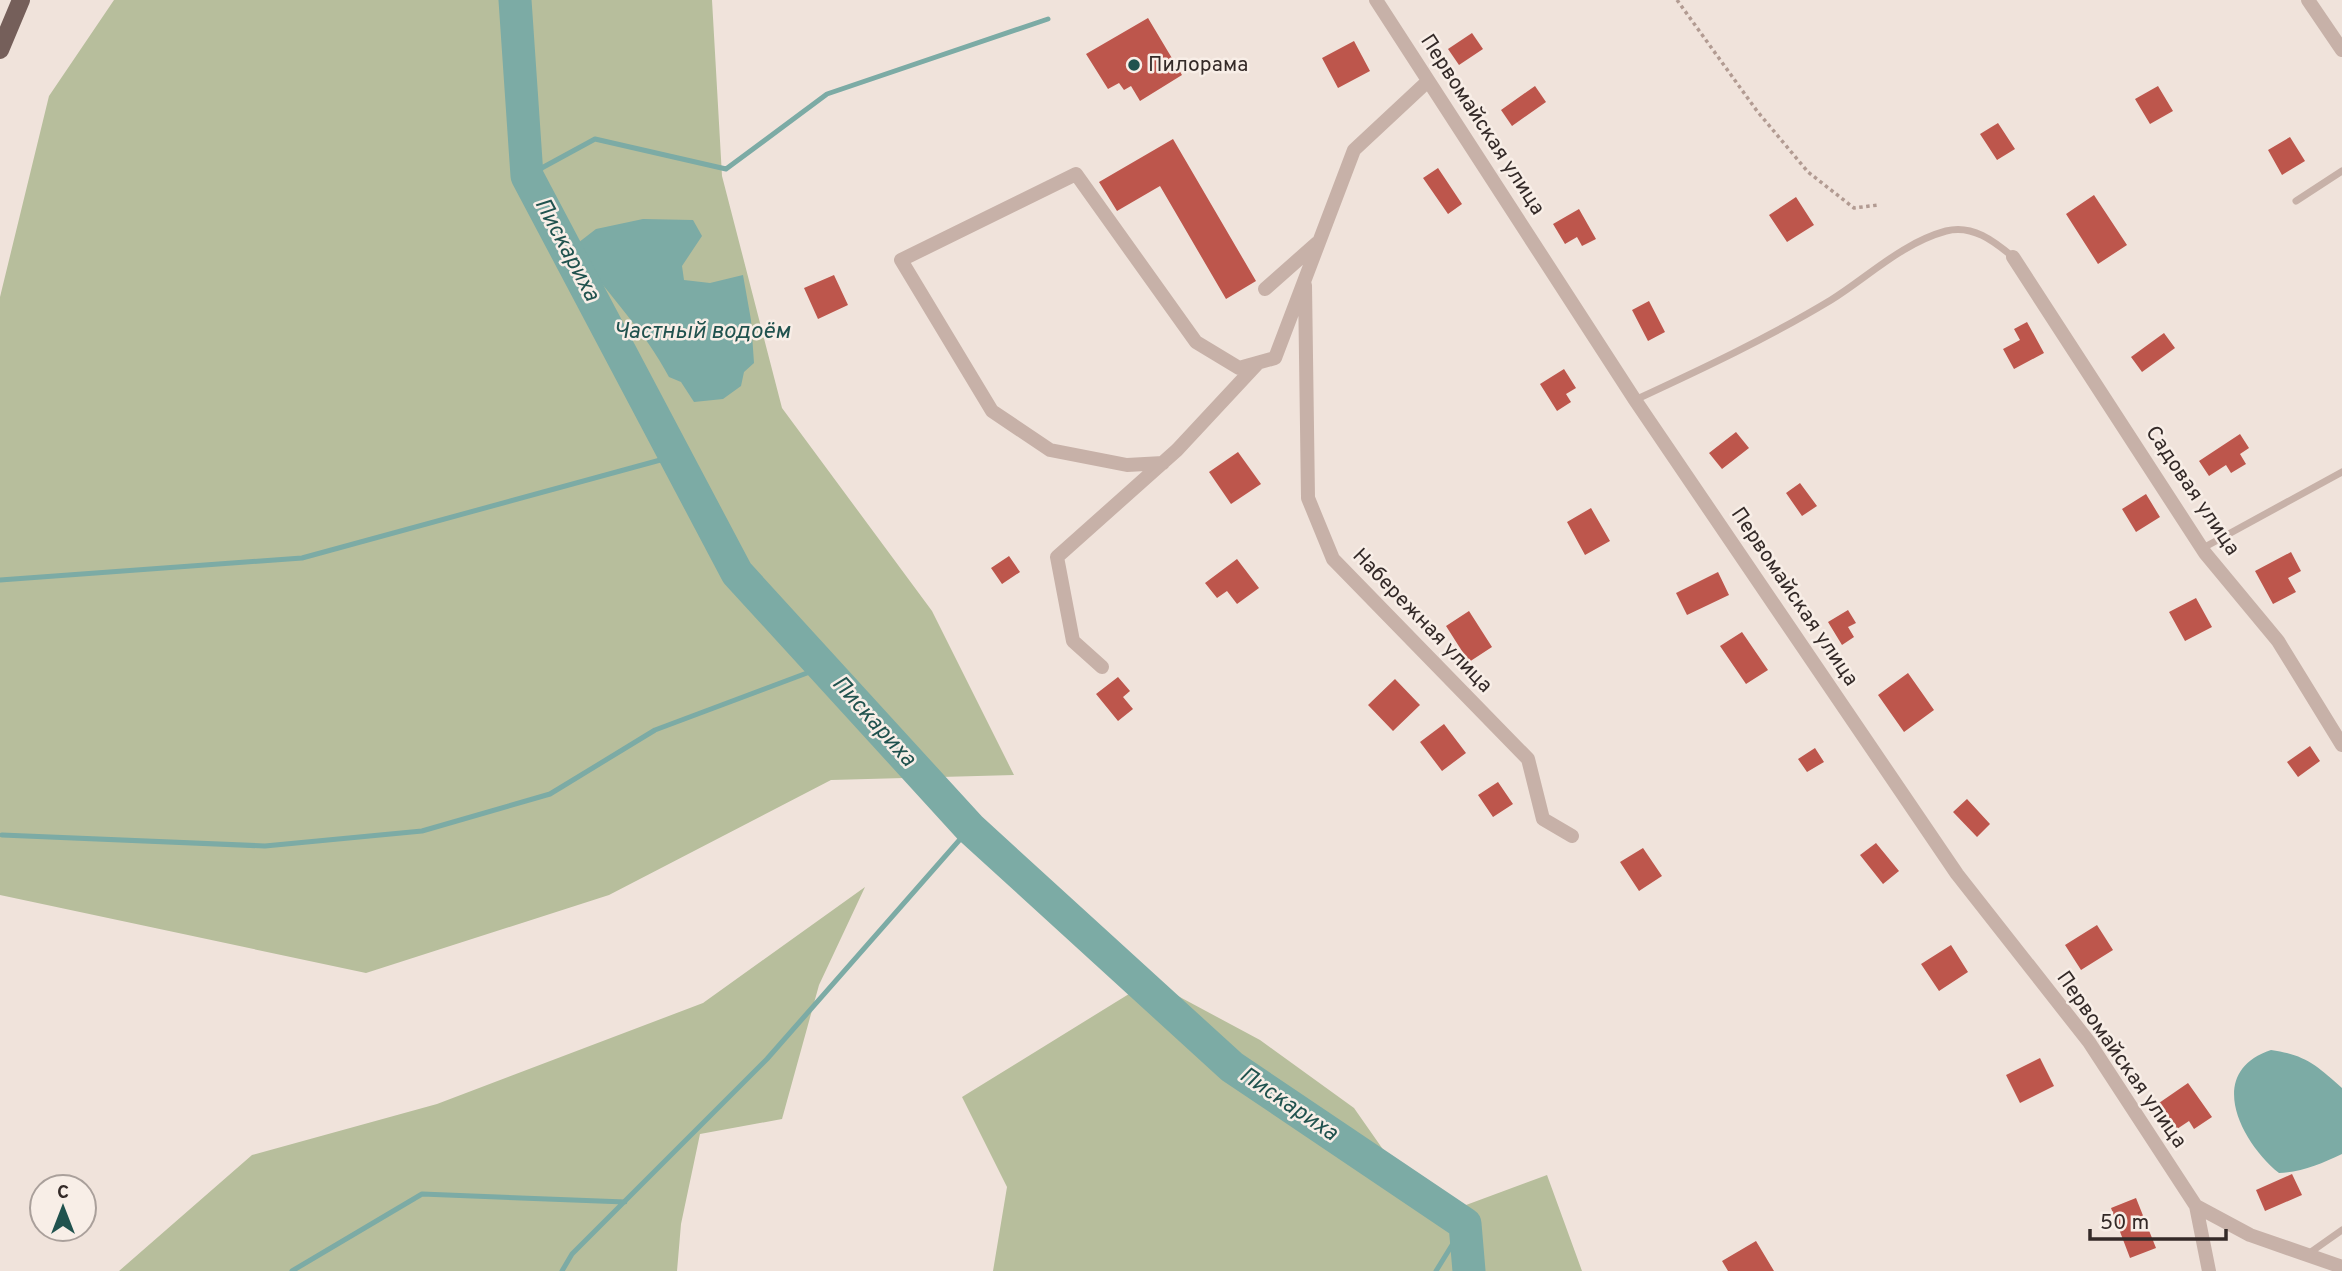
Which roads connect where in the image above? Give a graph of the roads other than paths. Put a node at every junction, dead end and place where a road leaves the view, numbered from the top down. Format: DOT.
graph roads {
  1 [pos="21,0"];
  2 [pos="1376,0"];
  3 [pos="2308,0"];
  4 [pos="0,50"];
  5 [pos="2342,50"];
  6 [pos="1429,81"];
  7 [pos="2342,171"];
  8 [pos="2296,201"];
  9 [pos="1318,242"];
  10 [pos="2013,257"];
  11 [pos="1305,276"];
  12 [pos="1265,289"];
  13 [pos="1259,362"];
  14 [pos="1635,400"];
  15 [pos="1163,463"];
  16 [pos="2342,472"];
  17 [pos="2203,548"];
  18 [pos="1102,667"];
  19 [pos="2342,745"];
  20 [pos="1572,836"];
  21 [pos="2196,1206"];
  22 [pos="2342,1230"];
  23 [pos="2306,1255"];
  24 [pos="2342,1267"];
  25 [pos="2209,1271"];
  1 -- 4 [label="main road"];
  2 -- 6 [label="street, Первомайская улица"];
  3 -- 5 [label="street"];
  6 -- 9 [label="street"];
  6 -- 14 [label="street, Первомайская улица"];
  7 -- 8 [label="lane"];
  9 -- 11 [label="street"];
  9 -- 12 [label="street"];
  10 -- 14 [label="lane"];
  10 -- 17 [label="street, Садовая улица"];
  11 -- 13 [label="street"];
  11 -- 20 [label="street, Набережная улица"];
  13 -- 15 [label="street"];
  13 -- 15 [label="street"];
  14 -- 21 [label="street, Первомайская улица"];
  15 -- 18 [label="street"];
  16 -- 17 [label="lane"];
  17 -- 19 [label="street, Садовая улица"];
  21 -- 23 [label="street, Первомайская улица"];
  21 -- 25 [label="street, Первомайская улица"];
  22 -- 23 [label="lane"];
  23 -- 24 [label="street, Первомайская улица"];
}
